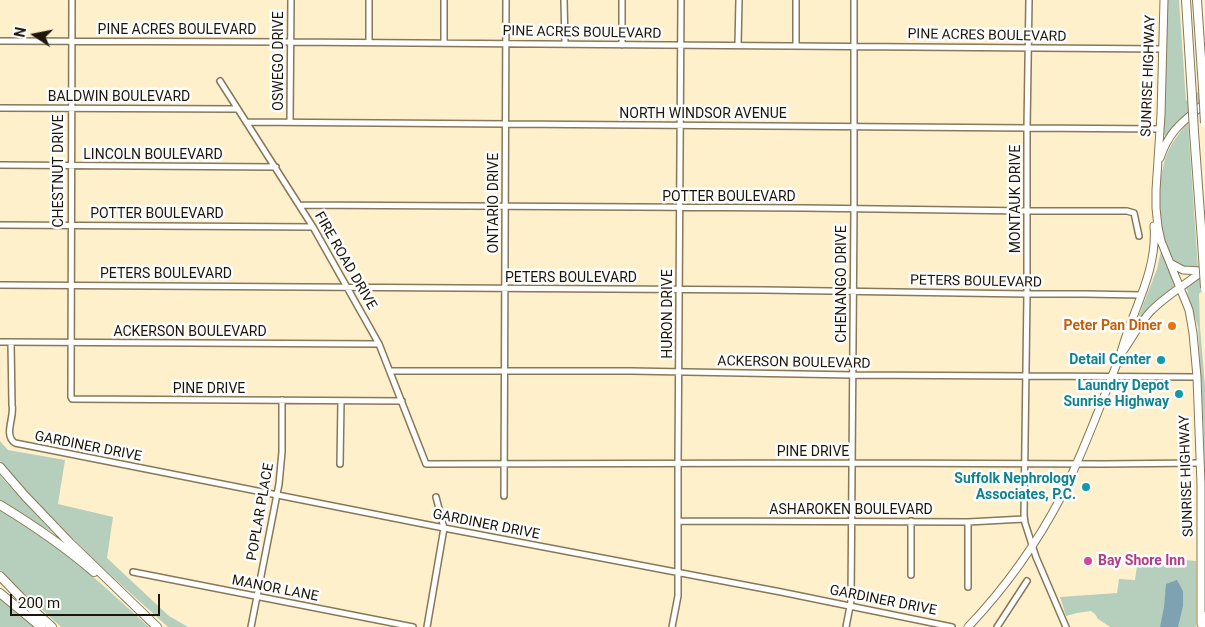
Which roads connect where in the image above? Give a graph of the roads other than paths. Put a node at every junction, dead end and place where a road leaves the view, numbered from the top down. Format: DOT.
graph roads {
  1 [pos="72,0"];
  2 [pos="291,0"];
  3 [pos="369,0"];
  4 [pos="444,0"];
  5 [pos="506,0"];
  6 [pos="564,0"];
  7 [pos="622,0"];
  8 [pos="681,0"];
  9 [pos="738,0"];
  10 [pos="796,0"];
  11 [pos="854,0"];
  12 [pos="1029,0"];
  13 [pos="1164,0"];
  14 [pos="1186,0"];
  15 [pos="1197,0"];
  16 [pos="0,41"];
  17 [pos="72,42"];
  18 [pos="291,42"];
  19 [pos="368,42"];
  20 [pos="444,43"];
  21 [pos="506,43"];
  22 [pos="565,44"];
  23 [pos="622,45"];
  24 [pos="681,45"];
  25 [pos="738,45"];
  26 [pos="796,46"];
  27 [pos="854,46"];
  28 [pos="1029,48"];
  29 [pos="1163,49"];
  30 [pos="220,80"];
  31 [pos="1205,103"];
  32 [pos="0,108"];
  33 [pos="71,108"];
  34 [pos="237,108"];
  35 [pos="1205,108"];
  36 [pos="1197,110"];
  37 [pos="246,122"];
  38 [pos="290,122"];
  39 [pos="1205,123"];
  40 [pos="505,124"];
  41 [pos="680,125"];
  42 [pos="854,127"];
  43 [pos="1027,129"];
  44 [pos="1160,129"];
  45 [pos="0,165"];
  46 [pos="70,166"];
  47 [pos="276,167"];
  48 [pos="1157,170"];
  49 [pos="300,205"];
  50 [pos="505,206"];
  51 [pos="680,208"];
  52 [pos="1156,208"];
  53 [pos="854,209"];
  54 [pos="1028,211"];
  55 [pos="0,225"];
  56 [pos="70,225"];
  57 [pos="313,227"];
  58 [pos="1139,236"];
  59 [pos="1169,262"];
  60 [pos="1204,270"];
  61 [pos="0,285"];
  62 [pos="70,285"];
  63 [pos="348,287"];
  64 [pos="1180,287"];
  65 [pos="1205,288"];
  66 [pos="505,289"];
  67 [pos="679,290"];
  68 [pos="853,292"];
  69 [pos="1205,292"];
  70 [pos="1027,294"];
  71 [pos="1141,296"];
  72 [pos="0,342"];
  73 [pos="11,342"];
  74 [pos="71,343"];
  75 [pos="379,344"];
  76 [pos="1120,356"];
  77 [pos="390,371"];
  78 [pos="505,372"];
  79 [pos="678,372"];
  80 [pos="853,375"];
  81 [pos="1026,375"];
  82 [pos="1112,376"];
  83 [pos="1196,377"];
  84 [pos="282,400"];
  85 [pos="341,401"];
  86 [pos="402,401"];
  87 [pos="852,463"];
  88 [pos="1025,463"];
  89 [pos="1200,463"];
  90 [pos="340,464"];
  91 [pos="426,464"];
  92 [pos="678,464"];
  93 [pos="1076,464"];
  94 [pos="505,465"];
  95 [pos="0,467"];
  96 [pos="278,495"];
  97 [pos="504,496"];
  98 [pos="436,497"];
  99 [pos="0,505"];
  100 [pos="1024,519"];
  101 [pos="678,521"];
  102 [pos="852,521"];
  103 [pos="911,521"];
  104 [pos="968,522"];
  105 [pos="444,528"];
  106 [pos="1032,546"];
  107 [pos="133,572"];
  108 [pos="678,573"];
  109 [pos="911,575"];
  110 [pos="0,576"];
  111 [pos="1028,580"];
  112 [pos="968,587"];
  113 [pos="0,593"];
  114 [pos="257,597"];
  115 [pos="850,606"];
  116 [pos="1205,616"];
  117 [pos="154,625"];
  118 [pos="41,627"];
  119 [pos="52,627"];
  120 [pos="251,627"];
  121 [pos="413,627"];
  122 [pos="427,627"];
  123 [pos="672,627"];
  124 [pos="846,627"];
  125 [pos="952,627"];
  126 [pos="968,627"];
  127 [pos="996,627"];
  128 [pos="1066,627"];
  129 [pos="1203,627"];
  1 -- 17 [label="street, CHESTNUT DRIVE"];
  2 -- 18 [label="street, OSWEGO DRIVE"];
  3 -- 19 [label="street"];
  4 -- 20 [label="street"];
  5 -- 21 [label="street, ONTARIO DRIVE"];
  6 -- 22 [label="street"];
  7 -- 23 [label="street"];
  8 -- 24 [label="street, HURON DRIVE"];
  9 -- 25 [label="street"];
  10 -- 26 [label="street"];
  11 -- 27 [label="street, CHENANGO DRIVE"];
  12 -- 28 [label="street, MONTAUK DRIVE"];
  13 -- 29 [label="main road, SUNRISE HIGHWAY"];
  14 -- 65 [label="highway, bridge"];
  15 -- 39 [label="highway, bridge"];
  16 -- 17 [label="street, PINE ACRES BOULEVARD"];
  17 -- 18 [label="street, PINE ACRES BOULEVARD"];
  17 -- 33 [label="street, CHESTNUT DRIVE"];
  18 -- 19 [label="street, PINE ACRES BOULEVARD"];
  18 -- 38 [label="street, OSWEGO DRIVE"];
  19 -- 20 [label="street, PINE ACRES BOULEVARD"];
  20 -- 21 [label="street, PINE ACRES BOULEVARD"];
  21 -- 22 [label="street, PINE ACRES BOULEVARD"];
  21 -- 40 [label="street, ONTARIO DRIVE"];
  22 -- 23 [label="street, PINE ACRES BOULEVARD"];
  23 -- 24 [label="street, PINE ACRES BOULEVARD"];
  24 -- 25 [label="street, PINE ACRES BOULEVARD"];
  24 -- 41 [label="street, HURON DRIVE"];
  25 -- 26 [label="street, PINE ACRES BOULEVARD"];
  26 -- 27 [label="street, PINE ACRES BOULEVARD"];
  27 -- 28 [label="street, PINE ACRES BOULEVARD"];
  27 -- 42 [label="street, CHENANGO DRIVE"];
  28 -- 29 [label="street, PINE ACRES BOULEVARD"];
  28 -- 43 [label="street, MONTAUK DRIVE"];
  29 -- 44 [label="main road, SUNRISE HIGHWAY"];
  30 -- 34 [label="street, FIRE ROAD DRIVE"];
  31 -- 36 [label="main road"];
  32 -- 33 [label="street, BALDWIN BOULEVARD"];
  33 -- 34 [label="street, BALDWIN BOULEVARD"];
  33 -- 46 [label="street, CHESTNUT DRIVE"];
  34 -- 37 [label="street, FIRE ROAD DRIVE"];
  35 -- 36 [label="main road"];
  36 -- 48 [label="main road"];
  37 -- 38 [label="street, NORTH WINDSOR AVENUE"];
  37 -- 47 [label="street, FIRE ROAD DRIVE"];
  38 -- 40 [label="street, NORTH WINDSOR AVENUE"];
  40 -- 41 [label="street, NORTH WINDSOR AVENUE"];
  40 -- 50 [label="street, ONTARIO DRIVE"];
  41 -- 42 [label="street, NORTH WINDSOR AVENUE"];
  41 -- 51 [label="street, HURON DRIVE"];
  42 -- 43 [label="street, NORTH WINDSOR AVENUE"];
  42 -- 53 [label="street, CHENANGO DRIVE"];
  43 -- 44 [label="street, NORTH WINDSOR AVENUE"];
  43 -- 54 [label="street, MONTAUK DRIVE"];
  44 -- 48 [label="main road, SUNRISE HIGHWAY"];
  45 -- 46 [label="street, LINCOLN BOULEVARD"];
  46 -- 47 [label="street, LINCOLN BOULEVARD"];
  46 -- 56 [label="street, CHESTNUT DRIVE"];
  47 -- 49 [label="street, FIRE ROAD DRIVE"];
  48 -- 52 [label="main road, SUNRISE HIGHWAY"];
  49 -- 50 [label="street, POTTER BOULEVARD"];
  49 -- 57 [label="street, FIRE ROAD DRIVE"];
  50 -- 51 [label="street, POTTER BOULEVARD"];
  50 -- 66 [label="street, ONTARIO DRIVE"];
  51 -- 53 [label="street, POTTER BOULEVARD"];
  51 -- 67 [label="street, HURON DRIVE"];
  52 -- 59 [label="main road, SUNRISE HIGHWAY"];
  52 -- 71 [label="main road"];
  53 -- 54 [label="street, POTTER BOULEVARD"];
  53 -- 68 [label="street, CHENANGO DRIVE"];
  54 -- 58 [label="street, POTTER BOULEVARD"];
  54 -- 70 [label="street, MONTAUK DRIVE"];
  55 -- 56 [label="street, POTTER BOULEVARD"];
  56 -- 57 [label="street, POTTER BOULEVARD"];
  56 -- 62 [label="street, CHESTNUT DRIVE"];
  57 -- 63 [label="street, FIRE ROAD DRIVE"];
  59 -- 60 [label="main road"];
  59 -- 64 [label="main road, SUNRISE HIGHWAY"];
  60 -- 64 [label="main road"];
  61 -- 62 [label="street, PETERS BOULEVARD"];
  62 -- 63 [label="street, PETERS BOULEVARD"];
  62 -- 74 [label="street, CHESTNUT DRIVE"];
  63 -- 66 [label="street, PETERS BOULEVARD"];
  63 -- 75 [label="street, FIRE ROAD DRIVE"];
  64 -- 76 [label="main road"];
  64 -- 83 [label="main road, SUNRISE HIGHWAY"];
  65 -- 69 [label="highway"];
  66 -- 67 [label="street, PETERS BOULEVARD"];
  66 -- 78 [label="street, ONTARIO DRIVE"];
  67 -- 68 [label="street, PETERS BOULEVARD"];
  67 -- 79 [label="street, HURON DRIVE"];
  68 -- 70 [label="street, PETERS BOULEVARD"];
  68 -- 80 [label="street, CHENANGO DRIVE"];
  70 -- 71 [label="street, PETERS BOULEVARD"];
  70 -- 81 [label="street, MONTAUK DRIVE"];
  71 -- 76 [label="main road"];
  72 -- 73 [label="street, ACKERSON BOULEVARD"];
  73 -- 74 [label="street, ACKERSON BOULEVARD"];
  73 -- 96 [label="street, GARDINER DRIVE"];
  74 -- 75 [label="street, ACKERSON BOULEVARD"];
  74 -- 84 [label="street, PINE DRIVE"];
  75 -- 77 [label="street, FIRE ROAD DRIVE"];
  76 -- 82 [label="main road"];
  77 -- 78 [label="street, ACKERSON BOULEVARD"];
  77 -- 86 [label="street, FIRE ROAD DRIVE"];
  78 -- 79 [label="street, ACKERSON BOULEVARD"];
  78 -- 94 [label="street, ONTARIO DRIVE"];
  79 -- 80 [label="street, ACKERSON BOULEVARD"];
  79 -- 92 [label="street, HURON DRIVE"];
  80 -- 81 [label="street, ACKERSON BOULEVARD"];
  80 -- 87 [label="street, CHENANGO DRIVE"];
  81 -- 82 [label="street, ACKERSON BOULEVARD"];
  81 -- 88 [label="street, MONTAUK DRIVE"];
  82 -- 83 [label="street, ACKERSON BOULEVARD"];
  82 -- 93 [label="main road"];
  83 -- 89 [label="main road, SUNRISE HIGHWAY"];
  84 -- 85 [label="street, PINE DRIVE"];
  84 -- 96 [label="street, POPLAR PLACE"];
  85 -- 86 [label="street, PINE DRIVE"];
  85 -- 90 [label="street"];
  86 -- 91 [label="street, FIRE ROAD DRIVE"];
  87 -- 88 [label="street, PINE DRIVE"];
  87 -- 92 [label="street, PINE DRIVE"];
  87 -- 102 [label="street, CHENANGO DRIVE"];
  88 -- 93 [label="street, PINE DRIVE"];
  88 -- 100 [label="street, MONTAUK DRIVE"];
  89 -- 93 [label="street, PINE DRIVE"];
  89 -- 129 [label="main road, SUNRISE HIGHWAY"];
  91 -- 94 [label="street, PINE DRIVE"];
  92 -- 94 [label="street, PINE DRIVE"];
  92 -- 101 [label="street, HURON DRIVE"];
  93 -- 106 [label="main road"];
  94 -- 97 [label="street, ONTARIO DRIVE"];
  95 -- 117 [label="highway"];
  96 -- 105 [label="street, GARDINER DRIVE"];
  96 -- 114 [label="street, POPLAR PLACE"];
  98 -- 105 [label="street"];
  99 -- 117 [label="highway"];
  100 -- 104 [label="street, ASHAROKEN BOULEVARD"];
  100 -- 106 [label="street, MONTAUK DRIVE"];
  101 -- 102 [label="street, ASHAROKEN BOULEVARD"];
  101 -- 108 [label="street, HURON DRIVE"];
  102 -- 103 [label="street, ASHAROKEN BOULEVARD"];
  102 -- 115 [label="street, CHENANGO DRIVE"];
  103 -- 104 [label="street, ASHAROKEN BOULEVARD"];
  103 -- 109 [label="street"];
  104 -- 112 [label="street"];
  105 -- 108 [label="street, GARDINER DRIVE"];
  105 -- 122 [label="street"];
  106 -- 126 [label="main road"];
  106 -- 128 [label="street, MONTAUK DRIVE"];
  107 -- 114 [label="street, MANOR LANE"];
  108 -- 115 [label="street, GARDINER DRIVE"];
  108 -- 123 [label="street, HURON DRIVE"];
  110 -- 119 [label="highway"];
  111 -- 127 [label="street"];
  113 -- 118 [label="highway"];
  114 -- 120 [label="street, POPLAR PLACE"];
  114 -- 121 [label="street, MANOR LANE"];
  115 -- 124 [label="street, CHENANGO DRIVE"];
  115 -- 125 [label="street, GARDINER DRIVE"];
  116 -- 129 [label="highway"];
}
